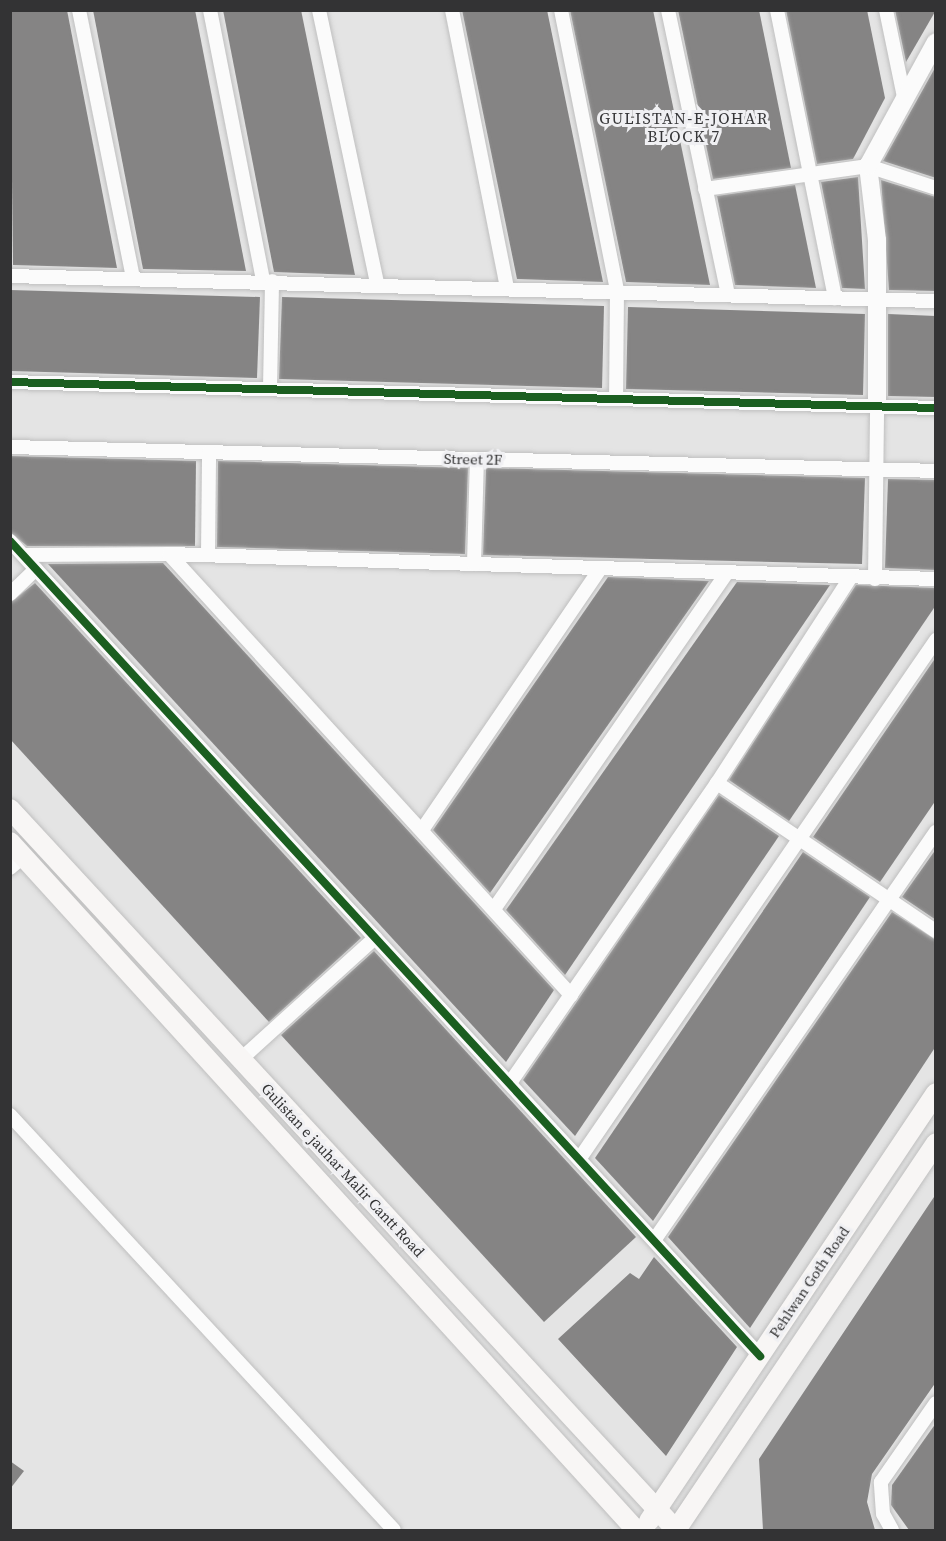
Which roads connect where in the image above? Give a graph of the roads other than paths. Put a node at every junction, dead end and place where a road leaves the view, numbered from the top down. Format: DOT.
graph roads {
  1 [pos="80,10"];
  2 [pos="210,10"];
  3 [pos="319,10"];
  4 [pos="452,10"];
  5 [pos="561,10"];
  6 [pos="668,10"];
  7 [pos="777,10"];
  8 [pos="886,10"];
  9 [pos="936,42"];
  10 [pos="904,97"];
  11 [pos="868,166"];
  12 [pos="812,172"];
  13 [pos="936,188"];
  14 [pos="705,189"];
  15 [pos="10,276"];
  16 [pos="133,278"];
  17 [pos="268,281"];
  18 [pos="377,284"];
  19 [pos="507,287"];
  20 [pos="617,290"];
  21 [pos="728,294"];
  22 [pos="836,298"];
  23 [pos="877,300"];
  24 [pos="936,301"];
  25 [pos="10,382"];
  26 [pos="270,388"];
  27 [pos="616,395"];
  28 [pos="877,406"];
  29 [pos="936,408"];
  30 [pos="10,447"];
  31 [pos="209,452"];
  32 [pos="477,459"];
  33 [pos="877,469"];
  34 [pos="936,471"];
  35 [pos="10,541"];
  36 [pos="169,554"];
  37 [pos="24,555"];
  38 [pos="208,555"];
  39 [pos="474,564"];
  40 [pos="601,568"];
  41 [pos="36,569"];
  42 [pos="727,572"];
  43 [pos="850,578"];
  44 [pos="875,579"];
  45 [pos="936,579"];
  46 [pos="10,594"];
  47 [pos="936,640"];
  48 [pos="717,783"];
  49 [pos="10,809"];
  50 [pos="422,830"];
  51 [pos="936,832"];
  52 [pos="800,841"];
  53 [pos="15,855"];
  54 [pos="888,901"];
  55 [pos="494,909"];
  56 [pos="936,931"];
  57 [pos="375,938"];
  58 [pos="571,995"];
  59 [pos="241,1059"];
  60 [pos="510,1083"];
  61 [pos="936,1093"];
  62 [pos="10,1115"];
  63 [pos="936,1143"];
  64 [pos="580,1158"];
  65 [pos="656,1239"];
  66 [pos="760,1356"];
  67 [pos="936,1403"];
  68 [pos="656,1510"];
  69 [pos="394,1530"];
  70 [pos="636,1530"];
  71 [pos="642,1530"];
  72 [pos="676,1530"];
  73 [pos="892,1530"];
  1 -- 16 [label="street"];
  2 -- 17 [label="street"];
  3 -- 18 [label="street"];
  4 -- 19 [label="street"];
  5 -- 20 [label="street"];
  6 -- 14 [label="street"];
  7 -- 12 [label="street"];
  8 -- 10 [label="street"];
  9 -- 10 [label="street"];
  10 -- 11 [label="street"];
  11 -- 12 [label="street"];
  11 -- 13 [label="street"];
  11 -- 23 [label="street"];
  12 -- 14 [label="street"];
  12 -- 22 [label="street"];
  14 -- 21 [label="street"];
  15 -- 16 [label="street"];
  16 -- 17 [label="street"];
  17 -- 18 [label="street"];
  17 -- 26 [label="street"];
  18 -- 19 [label="street"];
  19 -- 20 [label="street"];
  20 -- 21 [label="street"];
  20 -- 27 [label="street"];
  21 -- 22 [label="street"];
  22 -- 23 [label="street"];
  23 -- 24 [label="street"];
  23 -- 28 [label="street"];
  25 -- 26 [label="street"];
  26 -- 27 [label="street"];
  27 -- 28 [label="street"];
  28 -- 29 [label="street"];
  28 -- 33 [label="street"];
  30 -- 31 [label="street, Street 2F"];
  31 -- 32 [label="street, Street 2F"];
  31 -- 38 [label="street"];
  32 -- 33 [label="street, Street 2F"];
  32 -- 39 [label="street"];
  33 -- 34 [label="street, Street 2F"];
  33 -- 44 [label="street"];
  35 -- 37 [label="street"];
  36 -- 37 [label="street"];
  36 -- 38 [label="street"];
  36 -- 50 [label="street"];
  37 -- 41 [label="street"];
  38 -- 39 [label="street"];
  39 -- 40 [label="street"];
  40 -- 42 [label="street"];
  40 -- 50 [label="street"];
  41 -- 46 [label="street"];
  41 -- 57 [label="street"];
  42 -- 43 [label="street"];
  42 -- 55 [label="street"];
  43 -- 44 [label="street"];
  43 -- 48 [label="street"];
  44 -- 45 [label="street"];
  47 -- 52 [label="street"];
  48 -- 52 [label="street"];
  48 -- 58 [label="street"];
  49 -- 59 [label="main road, Gulistan e jauhar Malir Cantt Road"];
  50 -- 55 [label="street"];
  51 -- 54 [label="street"];
  52 -- 54 [label="street"];
  52 -- 64 [label="street"];
  53 -- 70 [label="main road, Gulistan e jauhar Malir Cantt Road"];
  54 -- 56 [label="street"];
  54 -- 65 [label="street"];
  55 -- 58 [label="street"];
  57 -- 59 [label="street"];
  57 -- 60 [label="street"];
  58 -- 60 [label="street"];
  59 -- 68 [label="main road, Gulistan e jauhar Malir Cantt Road"];
  60 -- 64 [label="street"];
  61 -- 66 [label="main road, Pehlwan Goth Road"];
  62 -- 69 [label="street"];
  63 -- 72 [label="main road, Pehlwan Goth Road"];
  64 -- 65 [label="street"];
  65 -- 66 [label="street"];
  66 -- 68 [label="main road, Pehlwan Goth Road"];
  67 -- 73 [label="street"];
  68 -- 71 [label="main road, Pehlwan Goth Road"];
  68 -- 72 [label="main road, Gulistan e jauhar Malir Cantt Road"];
}
